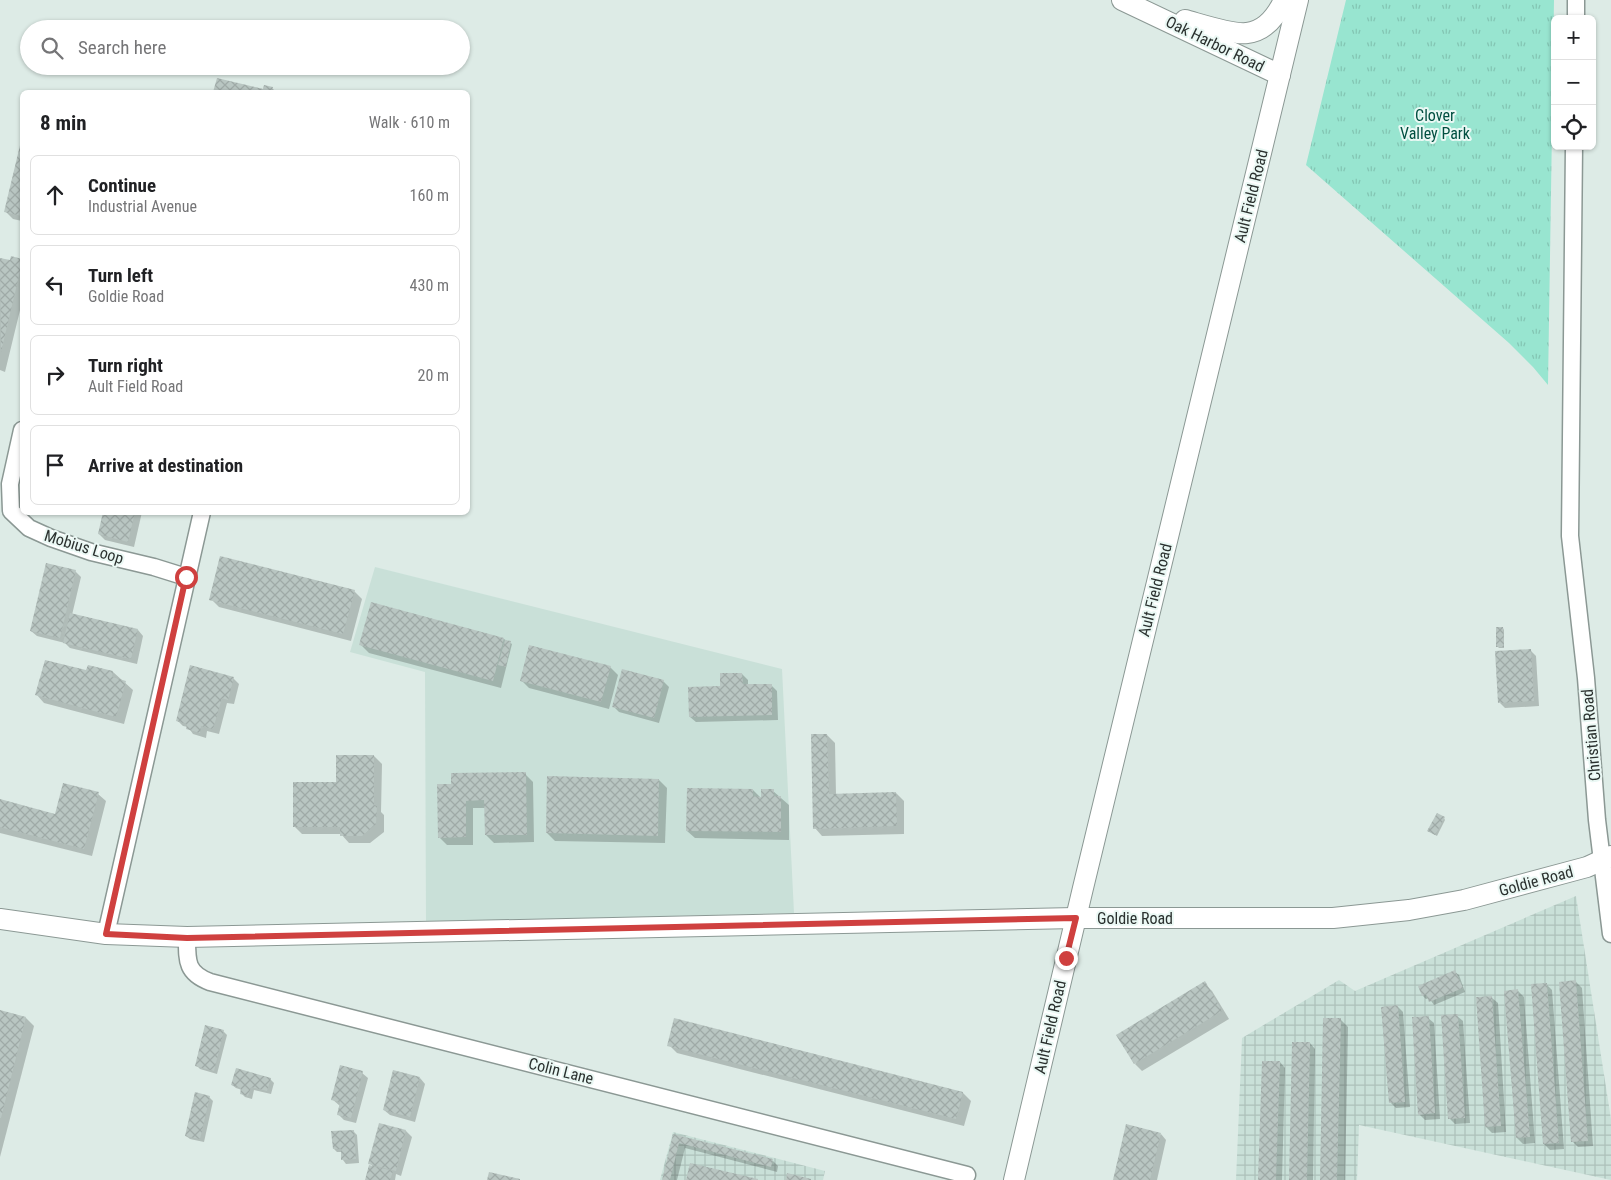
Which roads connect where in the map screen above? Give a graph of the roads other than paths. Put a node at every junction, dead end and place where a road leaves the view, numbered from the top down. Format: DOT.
graph roads {
  1 [pos="1122,0"];
  2 [pos="1284,0"];
  3 [pos="1298,0"];
  4 [pos="1576,0"];
  5 [pos="1149,12"];
  6 [pos="1576,15"];
  7 [pos="1280,75"];
  8 [pos="1574,150"];
  9 [pos="20,439"];
  10 [pos="201,515"];
  11 [pos="186,577"];
  12 [pos="1607,858"];
  13 [pos="1076,918"];
  14 [pos="0,919"];
  15 [pos="106,934"];
  16 [pos="1611,934"];
  17 [pos="187,938"];
  18 [pos="967,1175"];
  19 [pos="1014,1180"];
  1 -- 5 [label="street, Oak Harbor Road"];
  2 -- 5 [label="street"];
  3 -- 7 [label="street, Ault Field Road"];
  4 -- 6 [label="street"];
  5 -- 7 [label="street, Oak Harbor Road"];
  7 -- 13 [label="street, Ault Field Road"];
  8 -- 12 [label="street, Christian Road"];
  9 -- 11 [label="street, Mobius Loop"];
  10 -- 11 [label="street"];
  11 -- 15 [label="street"];
  12 -- 13 [label="street, Goldie Road"];
  12 -- 16 [label="street, Christian Road"];
  13 -- 17 [label="street, Goldie Road"];
  13 -- 19 [label="street, Ault Field Road"];
  14 -- 15 [label="street, Goldie Road"];
  15 -- 17 [label="street, Goldie Road"];
  17 -- 18 [label="street, Colin Lane"];
}
